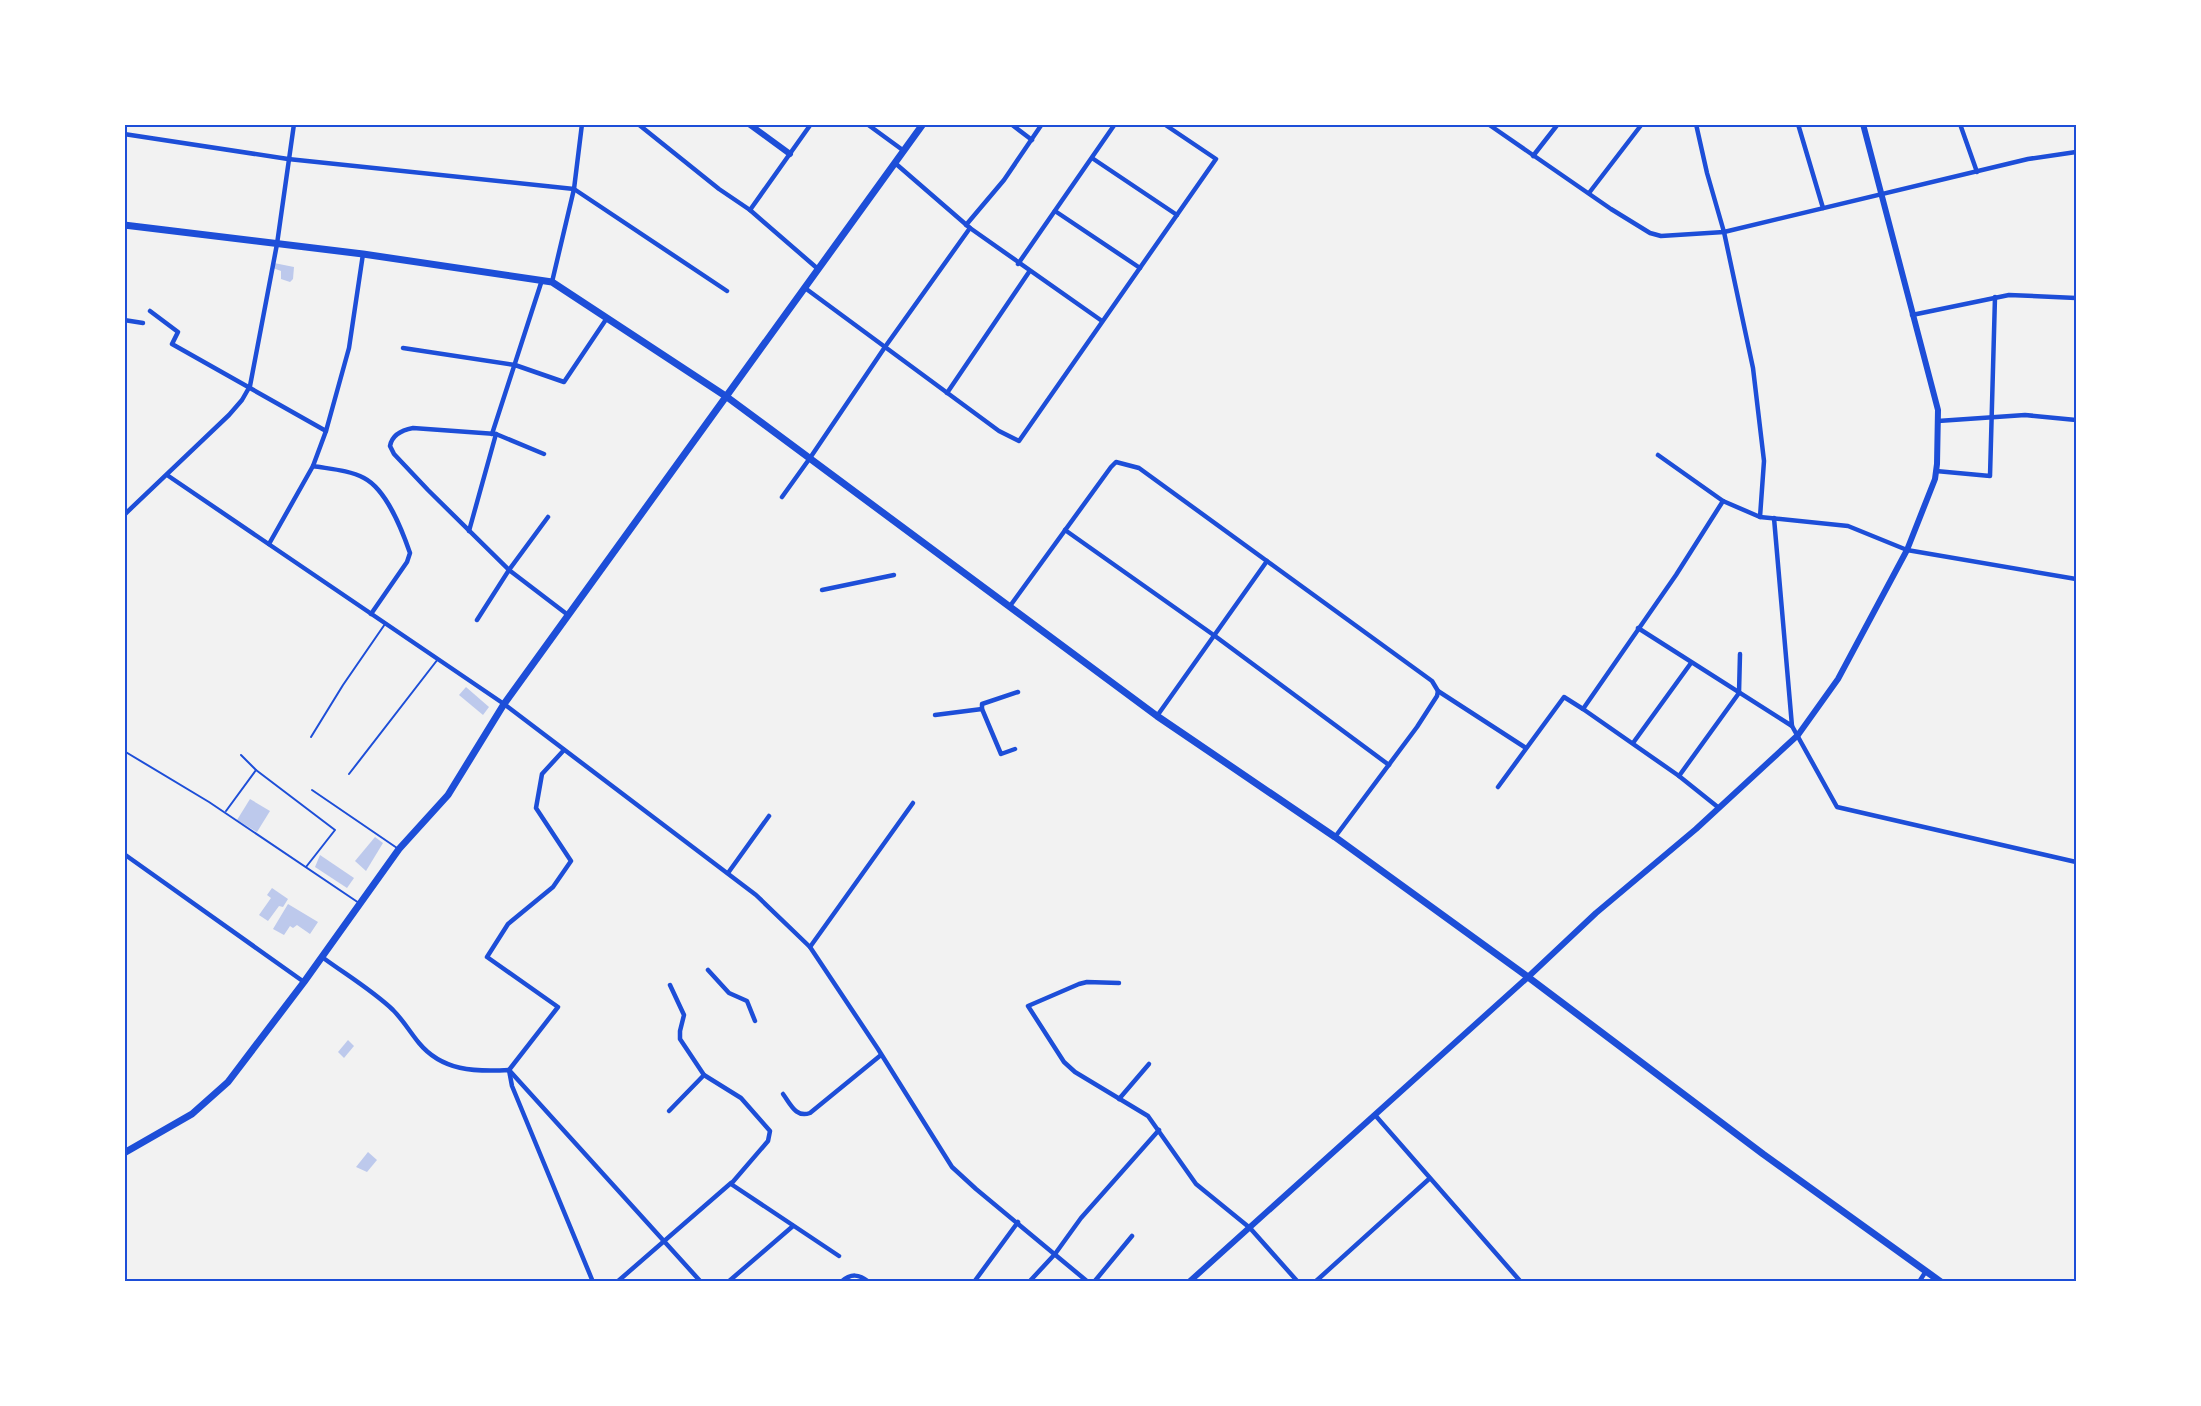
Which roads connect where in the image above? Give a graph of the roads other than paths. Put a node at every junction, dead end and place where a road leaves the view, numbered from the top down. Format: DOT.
graph roads {
  1 [pos="294,124"];
  2 [pos="582,124"];
  3 [pos="638,124"];
  4 [pos="749,124"];
  5 [pos="811,124"];
  6 [pos="867,124"];
  7 [pos="923,124"];
  8 [pos="1011,124"];
  9 [pos="1042,124"];
  10 [pos="1115,124"];
  11 [pos="1164,124"];
  12 [pos="1488,124"];
  13 [pos="1558,124"];
  14 [pos="1642,124"];
  15 [pos="1696,124"];
  16 [pos="1798,124"];
  17 [pos="1863,124"];
  18 [pos="1960,124"];
  19 [pos="124,134"];
  20 [pos="1032,140"];
  21 [pos="904,151"];
  22 [pos="2076,152"];
  23 [pos="790,154"];
  24 [pos="1533,156"];
  25 [pos="1092,158"];
  26 [pos="288,159"];
  27 [pos="895,163"];
  28 [pos="1977,172"];
  29 [pos="574,189"];
  30 [pos="1589,193"];
  31 [pos="1880,195"];
  32 [pos="1823,208"];
  33 [pos="750,210"];
  34 [pos="1055,211"];
  35 [pos="1177,214"];
  36 [pos="124,225"];
  37 [pos="968,226"];
  38 [pos="1724,232"];
  39 [pos="277,244"];
  40 [pos="363,254"];
  41 [pos="1018,264"];
  42 [pos="1140,268"];
  43 [pos="818,269"];
  44 [pos="1029,272"];
  45 [pos="542,280"];
  46 [pos="552,282"];
  47 [pos="805,288"];
  48 [pos="727,291"];
  49 [pos="1995,297"];
  50 [pos="2076,297"];
  51 [pos="150,310"];
  52 [pos="1912,315"];
  53 [pos="607,318"];
  54 [pos="124,320"];
  55 [pos="1102,321"];
  56 [pos="143,323"];
  57 [pos="885,346"];
  58 [pos="403,348"];
  59 [pos="515,365"];
  60 [pos="250,387"];
  61 [pos="947,393"];
  62 [pos="727,397"];
  63 [pos="1991,417"];
  64 [pos="2076,420"];
  65 [pos="1938,421"];
  66 [pos="326,431"];
  67 [pos="494,434"];
  68 [pos="544,454"];
  69 [pos="1658,455"];
  70 [pos="810,458"];
  71 [pos="313,466"];
  72 [pos="1936,471"];
  73 [pos="167,476"];
  74 [pos="782,497"];
  75 [pos="1723,501"];
  76 [pos="124,515"];
  77 [pos="548,517"];
  78 [pos="1761,517"];
  79 [pos="1774,518"];
  80 [pos="1065,530"];
  81 [pos="470,531"];
  82 [pos="269,544"];
  83 [pos="1907,550"];
  84 [pos="1267,561"];
  85 [pos="509,570"];
  86 [pos="894,574"];
  87 [pos="2076,579"];
  88 [pos="822,590"];
  89 [pos="1010,606"];
  90 [pos="371,614"];
  91 [pos="568,615"];
  92 [pos="477,620"];
  93 [pos="386,624"];
  94 [pos="1638,628"];
  95 [pos="1215,636"];
  96 [pos="1740,654"];
  97 [pos="438,659"];
  98 [pos="1691,663"];
  99 [pos="1438,691"];
  100 [pos="1018,692"];
  101 [pos="1739,693"];
  102 [pos="504,704"];
  103 [pos="982,709"];
  104 [pos="1583,709"];
  105 [pos="935,715"];
  106 [pos="1157,716"];
  107 [pos="1792,726"];
  108 [pos="1798,735"];
  109 [pos="311,737"];
  110 [pos="1633,743"];
  111 [pos="1526,748"];
  112 [pos="1015,749"];
  113 [pos="564,750"];
  114 [pos="124,751"];
  115 [pos="241,755"];
  116 [pos="1389,765"];
  117 [pos="256,770"];
  118 [pos="349,774"];
  119 [pos="1679,776"];
  120 [pos="1498,787"];
  121 [pos="312,790"];
  122 [pos="913,803"];
  123 [pos="1719,808"];
  124 [pos="225,812"];
  125 [pos="769,816"];
  126 [pos="1335,837"];
  127 [pos="399,849"];
  128 [pos="124,855"];
  129 [pos="2076,862"];
  130 [pos="306,867"];
  131 [pos="728,873"];
  132 [pos="360,904"];
  133 [pos="810,947"];
  134 [pos="322,957"];
  135 [pos="708,970"];
  136 [pos="1528,977"];
  137 [pos="304,982"];
  138 [pos="1119,984"];
  139 [pos="670,985"];
  140 [pos="755,1021"];
  141 [pos="881,1055"];
  142 [pos="1149,1064"];
  143 [pos="508,1070"];
  144 [pos="704,1075"];
  145 [pos="783,1094"];
  146 [pos="1119,1099"];
  147 [pos="669,1111"];
  148 [pos="1375,1115"];
  149 [pos="1159,1130"];
  150 [pos="124,1153"];
  151 [pos="752,1166"];
  152 [pos="1429,1179"];
  153 [pos="731,1184"];
  154 [pos="1018,1222"];
  155 [pos="793,1226"];
  156 [pos="1250,1228"];
  157 [pos="1132,1236"];
  158 [pos="665,1240"];
  159 [pos="1055,1254"];
  160 [pos="839,1256"];
  161 [pos="1926,1271"];
  162 [pos="593,1281"];
  163 [pos="616,1281"];
  164 [pos="701,1281"];
  165 [pos="728,1281"];
  166 [pos="841,1281"];
  167 [pos="869,1281"];
  168 [pos="974,1281"];
  169 [pos="1029,1281"];
  170 [pos="1088,1281"];
  171 [pos="1094,1281"];
  172 [pos="1190,1281"];
  173 [pos="1298,1281"];
  174 [pos="1315,1281"];
  175 [pos="1520,1281"];
  176 [pos="1919,1281"];
  177 [pos="1941,1281"];
  1 -- 26 [label="street"];
  2 -- 29 [label="street"];
  3 -- 33 [label="street"];
  4 -- 23 [label="street"];
  5 -- 23 [label="street"];
  6 -- 21 [label="street"];
  7 -- 21 [label="main road"];
  8 -- 20 [label="street"];
  9 -- 20 [label="street"];
  10 -- 25 [label="street"];
  11 -- 35 [label="street"];
  12 -- 24 [label="street"];
  13 -- 24 [label="street"];
  14 -- 30 [label="street"];
  15 -- 38 [label="street"];
  16 -- 32 [label="street"];
  17 -- 31 [label="street"];
  18 -- 28 [label="street"];
  19 -- 26 [label="street"];
  20 -- 37 [label="street"];
  21 -- 27 [label="main road"];
  22 -- 28 [label="street"];
  23 -- 33 [label="street"];
  24 -- 30 [label="street"];
  25 -- 34 [label="street"];
  25 -- 35 [label="street"];
  26 -- 29 [label="street"];
  26 -- 39 [label="street"];
  27 -- 37 [label="street"];
  27 -- 43 [label="main road"];
  28 -- 31 [label="street"];
  29 -- 46 [label="street"];
  29 -- 48 [label="street"];
  30 -- 38 [label="street"];
  31 -- 32 [label="street"];
  31 -- 52 [label="street"];
  32 -- 38 [label="street"];
  33 -- 43 [label="street"];
  34 -- 41 [label="street"];
  34 -- 42 [label="street"];
  35 -- 42 [label="street"];
  36 -- 39 [label="main road"];
  37 -- 41 [label="street"];
  37 -- 57 [label="street"];
  38 -- 78 [label="street"];
  39 -- 40 [label="main road"];
  39 -- 60 [label="street"];
  40 -- 45 [label="main road"];
  40 -- 66 [label="street"];
  41 -- 44 [label="street"];
  42 -- 55 [label="street"];
  43 -- 47 [label="main road"];
  44 -- 55 [label="street"];
  44 -- 61 [label="street"];
  45 -- 46 [label="main road"];
  45 -- 59 [label="street"];
  46 -- 53 [label="main road"];
  47 -- 57 [label="street"];
  47 -- 62 [label="main road"];
  49 -- 50 [label="street"];
  49 -- 52 [label="street"];
  49 -- 63 [label="street"];
  51 -- 60 [label="street"];
  52 -- 65 [label="street"];
  53 -- 59 [label="street"];
  53 -- 62 [label="main road"];
  54 -- 56 [label="street"];
  55 -- 61 [label="street"];
  57 -- 61 [label="street"];
  57 -- 70 [label="street"];
  58 -- 59 [label="street"];
  59 -- 67 [label="street"];
  60 -- 66 [label="street"];
  60 -- 73 [label="street"];
  62 -- 70 [label="main road"];
  62 -- 91 [label="main road"];
  63 -- 64 [label="street"];
  63 -- 65 [label="street"];
  63 -- 72 [label="street"];
  65 -- 72 [label="street"];
  66 -- 71 [label="street"];
  67 -- 68 [label="street"];
  67 -- 81 [label="street"];
  67 -- 81 [label="street"];
  69 -- 75 [label="street"];
  70 -- 74 [label="street"];
  70 -- 89 [label="main road"];
  71 -- 82 [label="street"];
  71 -- 90 [label="street"];
  72 -- 83 [label="street"];
  73 -- 76 [label="street"];
  73 -- 82 [label="street"];
  75 -- 78 [label="street"];
  75 -- 94 [label="street"];
  77 -- 85 [label="street"];
  78 -- 79 [label="street"];
  79 -- 83 [label="street"];
  79 -- 107 [label="street"];
  80 -- 84 [label="street"];
  80 -- 89 [label="street"];
  80 -- 95 [label="street"];
  81 -- 85 [label="street"];
  82 -- 90 [label="street"];
  83 -- 87 [label="street"];
  83 -- 108 [label="street"];
  84 -- 95 [label="street"];
  84 -- 99 [label="street"];
  85 -- 91 [label="street"];
  85 -- 92 [label="street"];
  86 -- 88 [label="street"];
  89 -- 106 [label="main road"];
  90 -- 93 [label="street"];
  91 -- 102 [label="main road"];
  93 -- 97 [label="street"];
  93 -- 109 [label="lane"];
  94 -- 98 [label="street"];
  94 -- 104 [label="street"];
  95 -- 106 [label="street"];
  95 -- 116 [label="street"];
  96 -- 101 [label="street"];
  97 -- 102 [label="street"];
  97 -- 118 [label="lane"];
  98 -- 101 [label="street"];
  98 -- 110 [label="street"];
  99 -- 111 [label="street"];
  99 -- 116 [label="street"];
  100 -- 103 [label="street"];
  101 -- 107 [label="street"];
  101 -- 119 [label="street"];
  102 -- 113 [label="street"];
  102 -- 127 [label="main road"];
  103 -- 105 [label="street"];
  103 -- 112 [label="street"];
  104 -- 110 [label="street"];
  104 -- 111 [label="street"];
  106 -- 126 [label="main road"];
  107 -- 108 [label="street"];
  108 -- 123 [label="street"];
  108 -- 129 [label="street"];
  110 -- 119 [label="street"];
  111 -- 120 [label="street"];
  113 -- 131 [label="street"];
  113 -- 143 [label="street"];
  114 -- 124 [label="lane"];
  115 -- 117 [label="lane"];
  116 -- 126 [label="street"];
  117 -- 124 [label="lane"];
  117 -- 130 [label="lane"];
  119 -- 123 [label="street"];
  121 -- 127 [label="lane"];
  122 -- 133 [label="street"];
  123 -- 136 [label="street"];
  124 -- 130 [label="lane"];
  125 -- 131 [label="street"];
  126 -- 136 [label="main road"];
  127 -- 132 [label="main road"];
  128 -- 137 [label="street"];
  130 -- 132 [label="lane"];
  131 -- 133 [label="street"];
  132 -- 134 [label="main road"];
  133 -- 141 [label="street"];
  134 -- 137 [label="main road"];
  134 -- 143 [label="street"];
  135 -- 140 [label="street"];
  136 -- 148 [label="street"];
  136 -- 161 [label="main road"];
  137 -- 150 [label="main road"];
  138 -- 146 [label="street"];
  139 -- 144 [label="street"];
  141 -- 145 [label="street"];
  141 -- 154 [label="street"];
  142 -- 146 [label="street"];
  143 -- 158 [label="street"];
  143 -- 162 [label="street"];
  144 -- 147 [label="street"];
  144 -- 153 [label="street"];
  146 -- 149 [label="street"];
  148 -- 152 [label="street"];
  148 -- 156 [label="street"];
  149 -- 156 [label="street"];
  149 -- 159 [label="street"];
  151 -- 153 [label="street"];
  152 -- 174 [label="street"];
  152 -- 175 [label="street"];
  153 -- 155 [label="street"];
  153 -- 158 [label="street"];
  154 -- 159 [label="street"];
  154 -- 168 [label="street"];
  155 -- 160 [label="street"];
  155 -- 165 [label="street"];
  156 -- 172 [label="street"];
  156 -- 173 [label="street"];
  157 -- 171 [label="street"];
  158 -- 163 [label="street"];
  158 -- 164 [label="street"];
  159 -- 169 [label="street"];
  159 -- 170 [label="street"];
  161 -- 176 [label="street"];
  161 -- 177 [label="main road"];
  166 -- 167 [label="street"];
}
